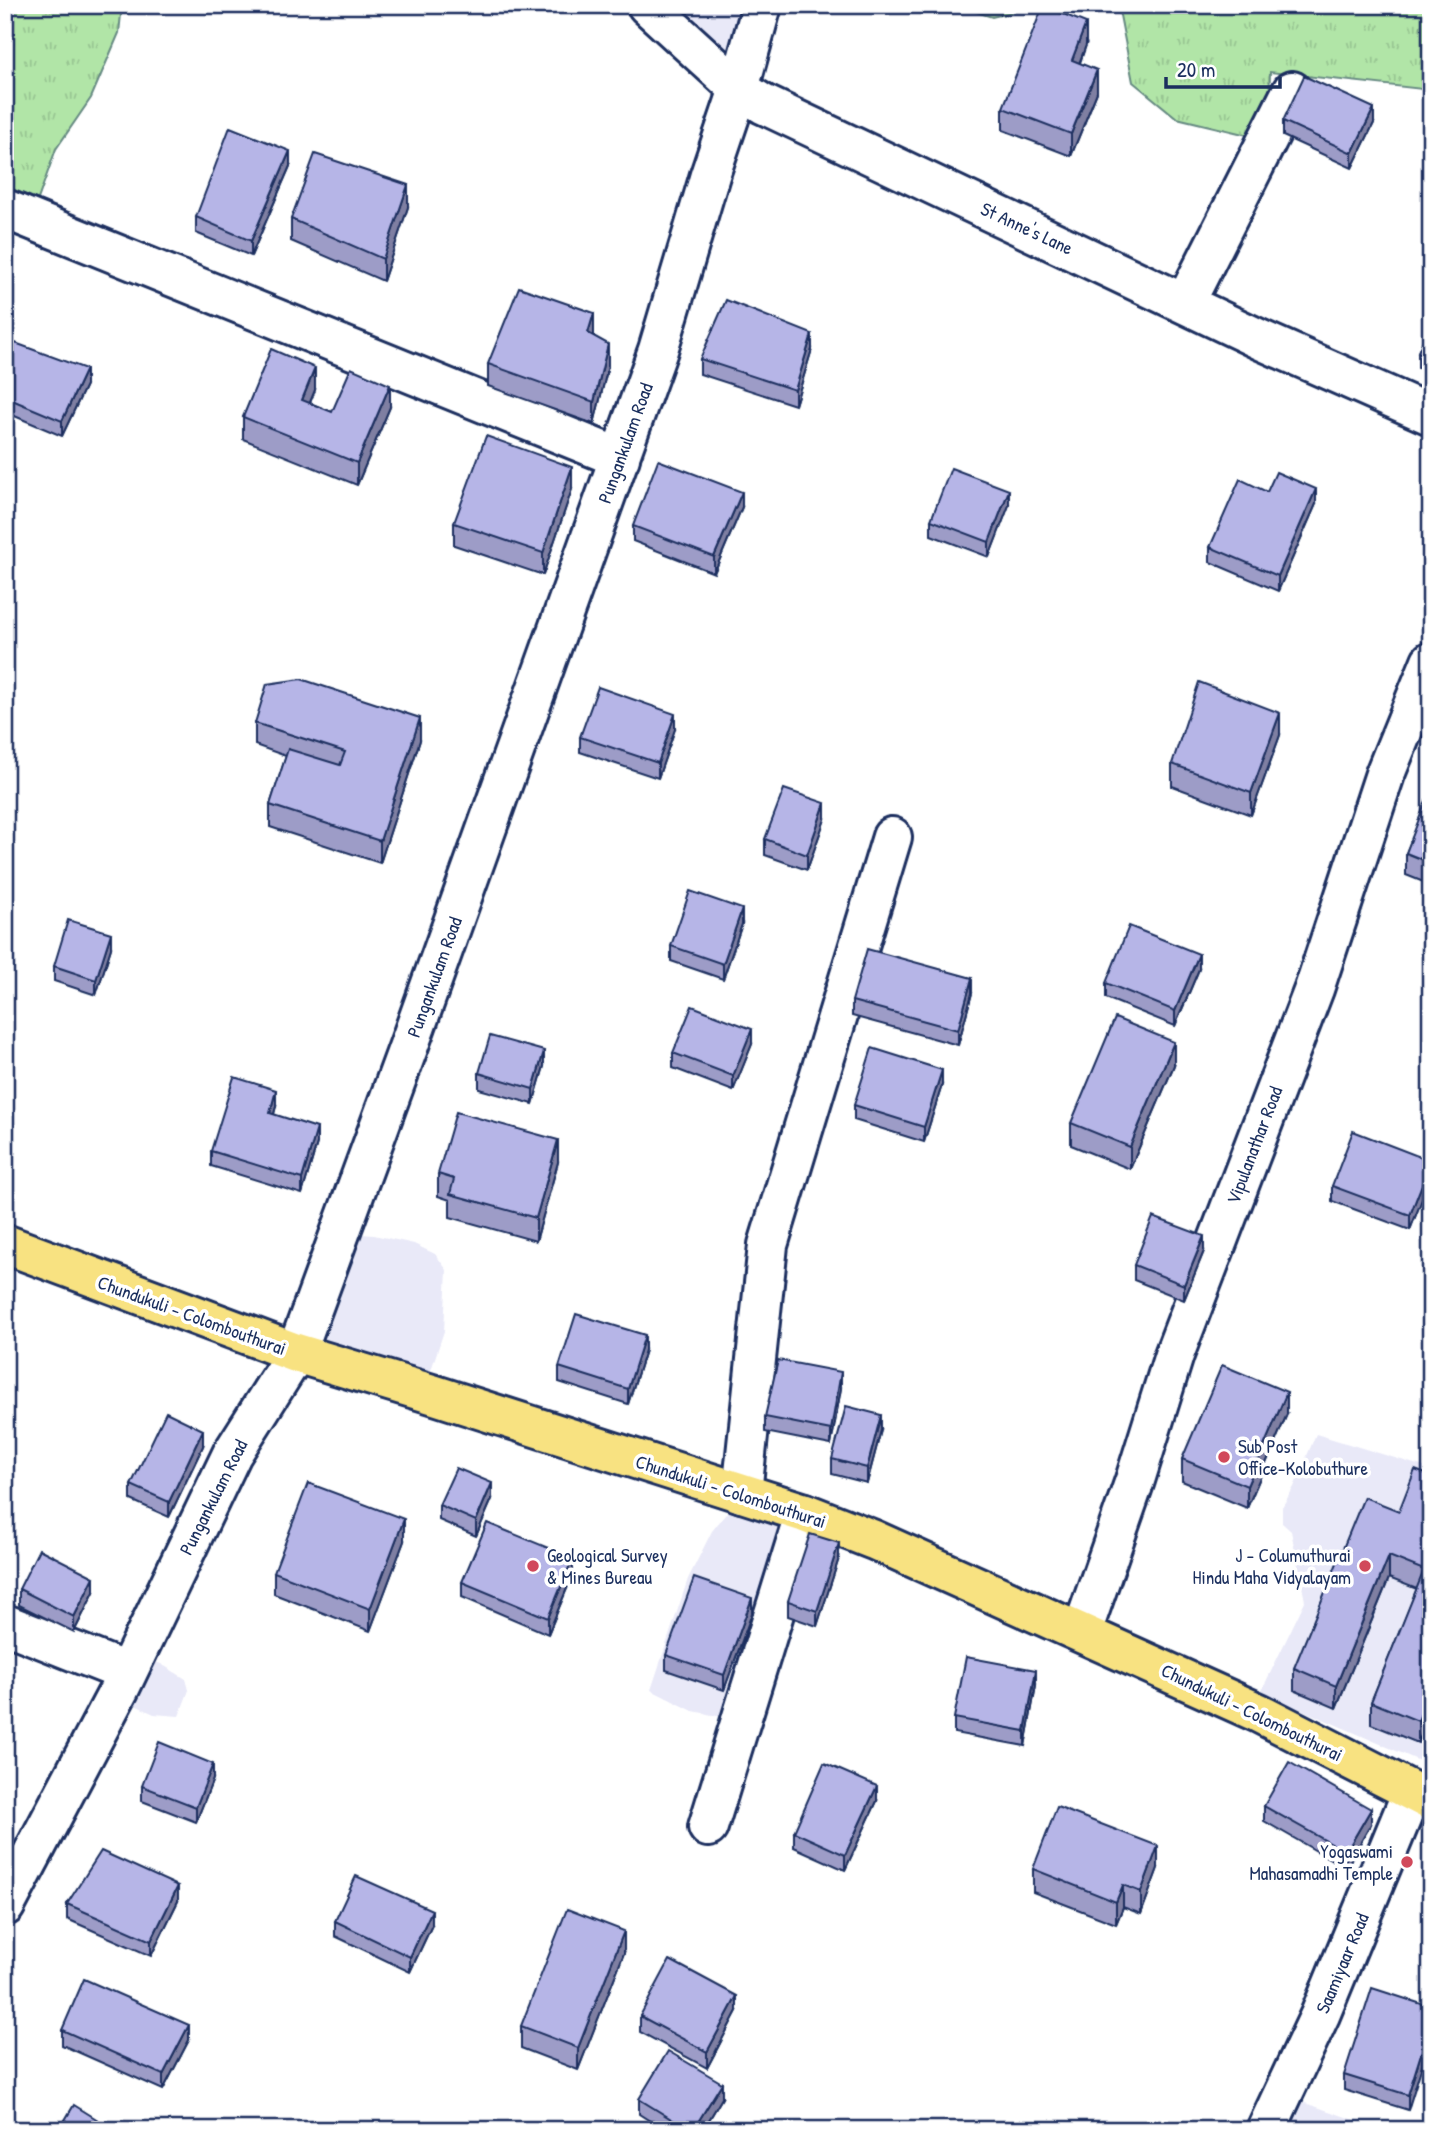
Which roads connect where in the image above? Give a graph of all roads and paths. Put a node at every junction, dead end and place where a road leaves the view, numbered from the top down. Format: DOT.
graph roads {
  1 [pos="647,5"];
  2 [pos="762,5"];
  3 [pos="739,89"];
  4 [pos="1292,91"];
  5 [pos="5,209"];
  6 [pos="1185,303"];
  7 [pos="1431,415"];
  8 [pos="620,458"];
  9 [pos="1431,661"];
  10 [pos="892,838"];
  11 [pos="5,1244"];
  12 [pos="296,1353"];
  13 [pos="742,1493"];
  14 [pos="805,1513"];
  15 [pos="5,1624"];
  16 [pos="1082,1632"];
  17 [pos="126,1672"];
  18 [pos="1421,1797"];
  19 [pos="708,1827"];
  20 [pos="5,1906"];
  21 [pos="1266,2130"];
  1 -- 3 [label="street, St Anne's Lane"];
  2 -- 3 [label="street, Pungankulam Road"];
  3 -- 6 [label="street, St Anne's Lane"];
  3 -- 8 [label="street, Pungankulam Road"];
  4 -- 6 [label="street"];
  5 -- 8 [label="street"];
  6 -- 7 [label="street, St Anne's Lane"];
  8 -- 12 [label="street, Pungankulam Road"];
  9 -- 16 [label="street, Vipulanathar Road"];
  10 -- 13 [label="street"];
  11 -- 12 [label="main road, Chundukuli - Colombouthurai"];
  12 -- 13 [label="main road, Chundukuli - Colombouthurai"];
  12 -- 17 [label="street, Pungankulam Road"];
  13 -- 14 [label="main road, Chundukuli - Colombouthurai"];
  14 -- 16 [label="main road, Chundukuli - Colombouthurai"];
  14 -- 19 [label="street"];
  15 -- 17 [label="street"];
  16 -- 18 [label="main road, Chundukuli - Colombouthurai"];
  17 -- 20 [label="street, Pungankulam Road"];
  18 -- 21 [label="street, Saamiyaar Road"];
}
